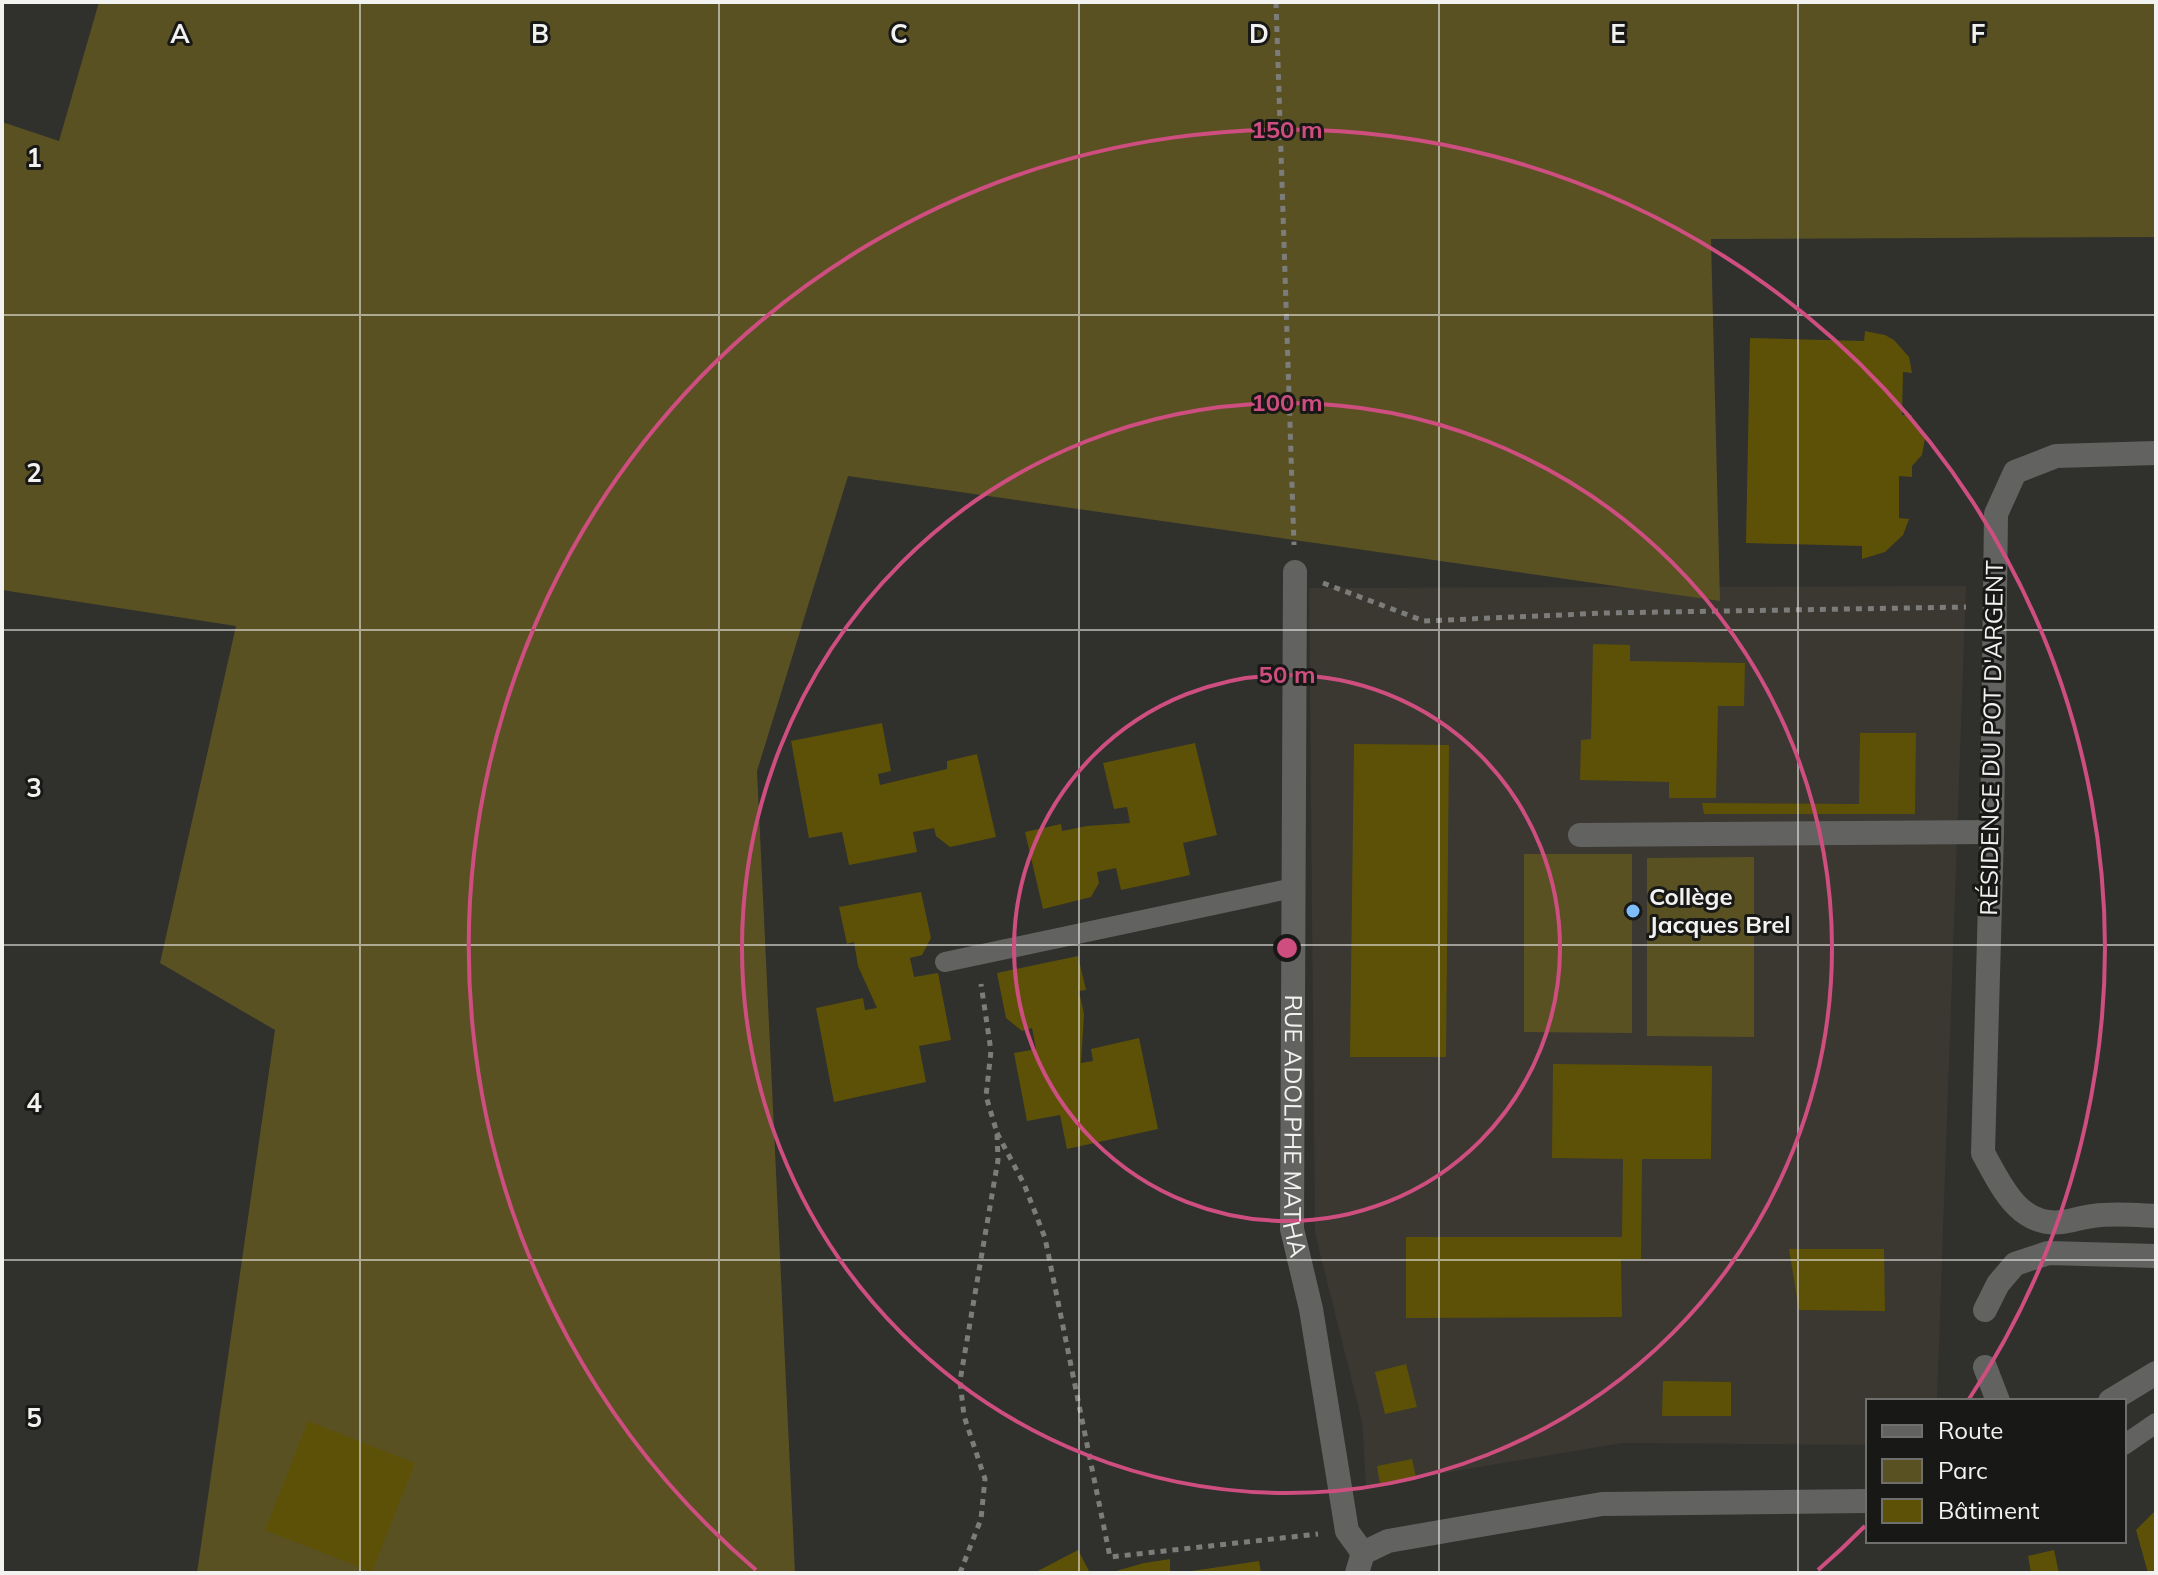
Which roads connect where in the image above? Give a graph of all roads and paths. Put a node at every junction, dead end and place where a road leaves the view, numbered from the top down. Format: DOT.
graph roads {
  1 [pos="1276,2"];
  2 [pos="2156,453"];
  3 [pos="1295,572"];
  4 [pos="1994,607"];
  5 [pos="1992,832"];
  6 [pos="1580,835"];
  7 [pos="1293,888"];
  8 [pos="977,956"];
  9 [pos="945,962"];
  10 [pos="997,1133"];
  11 [pos="2156,1216"];
  12 [pos="2036,1220"];
  13 [pos="2070,1254"];
  14 [pos="2156,1256"];
  15 [pos="1985,1310"];
  16 [pos="1985,1367"];
  17 [pos="2156,1373"];
  18 [pos="1997,1399"];
  19 [pos="2113,1399"];
  20 [pos="2156,1423"];
  21 [pos="2126,1444"];
  22 [pos="1866,1501"];
  23 [pos="1347,1531"];
  24 [pos="1360,1563"];
  25 [pos="960,1573"];
  1 -- 3 [label="path"];
  2 -- 4 [label="street, RÉSIDENCE DU POT D'ARGENT"];
  3 -- 4 [label="path"];
  3 -- 7 [label="street, RUE ADOLPHE MATHA"];
  4 -- 5 [label="street, RÉSIDENCE DU POT D'ARGENT"];
  5 -- 6 [label="street"];
  5 -- 12 [label="street, RÉSIDENCE DU POT D'ARGENT"];
  7 -- 8 [label="lane"];
  7 -- 23 [label="street, RUE ADOLPHE MATHA"];
  8 -- 9 [label="lane"];
  8 -- 10 [label="path"];
  10 -- 23 [label="path"];
  10 -- 25 [label="path"];
  11 -- 12 [label="street"];
  12 -- 13 [label="street"];
  13 -- 14 [label="street"];
  13 -- 15 [label="street"];
  16 -- 18 [label="street"];
  17 -- 19 [label="street"];
  20 -- 21 [label="lane"];
  22 -- 24 [label="street"];
  23 -- 24 [label="street, RUE ADOLPHE MATHA"];
}
